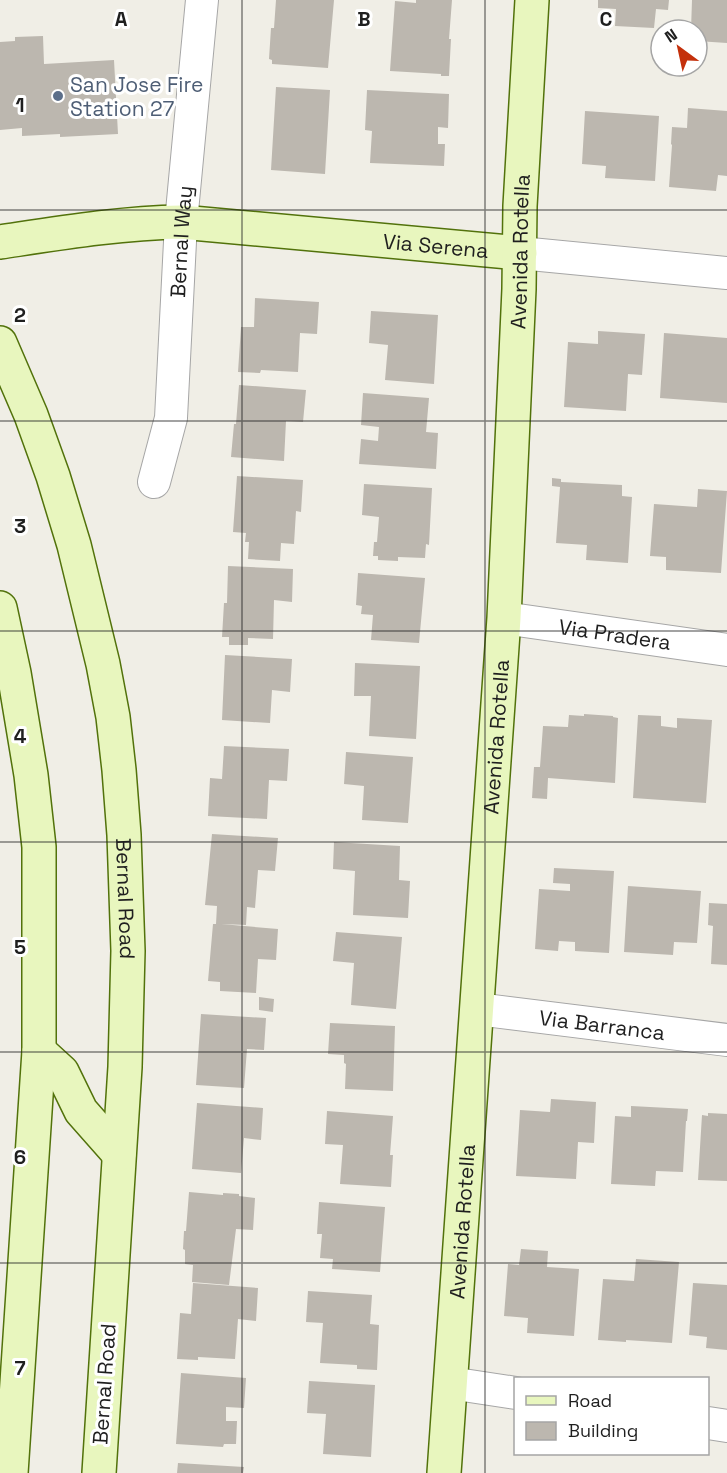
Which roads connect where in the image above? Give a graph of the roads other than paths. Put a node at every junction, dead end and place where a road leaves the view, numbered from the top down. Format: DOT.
graph roads {
  1 [pos="202,0"];
  2 [pos="532,0"];
  3 [pos="181,222"];
  4 [pos="0,242"];
  5 [pos="520,253"];
  6 [pos="727,273"];
  7 [pos="0,343"];
  8 [pos="154,482"];
  9 [pos="0,608"];
  10 [pos="504,618"];
  11 [pos="727,650"];
  12 [pos="477,1009"];
  13 [pos="727,1040"];
  14 [pos="39,1051"];
  15 [pos="119,1154"];
  16 [pos="450,1383"];
  17 [pos="514,1393"];
  18 [pos="709,1423"];
  19 [pos="727,1426"];
  20 [pos="11,1473"];
  21 [pos="99,1473"];
  22 [pos="444,1473"];
  1 -- 3 [label="street, Bernal Way"];
  2 -- 5 [label="main road, Avenida Rotella"];
  3 -- 4 [label="main road, Via Serena"];
  3 -- 5 [label="main road, Via Serena"];
  3 -- 8 [label="street, Bernal Way"];
  5 -- 6 [label="street, Via Serena"];
  5 -- 10 [label="main road, Avenida Rotella"];
  7 -- 15 [label="main road, Bernal Road"];
  9 -- 14 [label="main road"];
  10 -- 11 [label="street, Via Pradera"];
  10 -- 12 [label="main road, Avenida Rotella"];
  12 -- 13 [label="street, Via Barranca"];
  12 -- 16 [label="main road, Avenida Rotella"];
  14 -- 15 [label="main road"];
  14 -- 20 [label="main road"];
  15 -- 21 [label="main road, Bernal Road"];
  16 -- 17 [label="street"];
  16 -- 22 [label="main road, Avenida Rotella"];
  18 -- 19 [label="street"];
}
